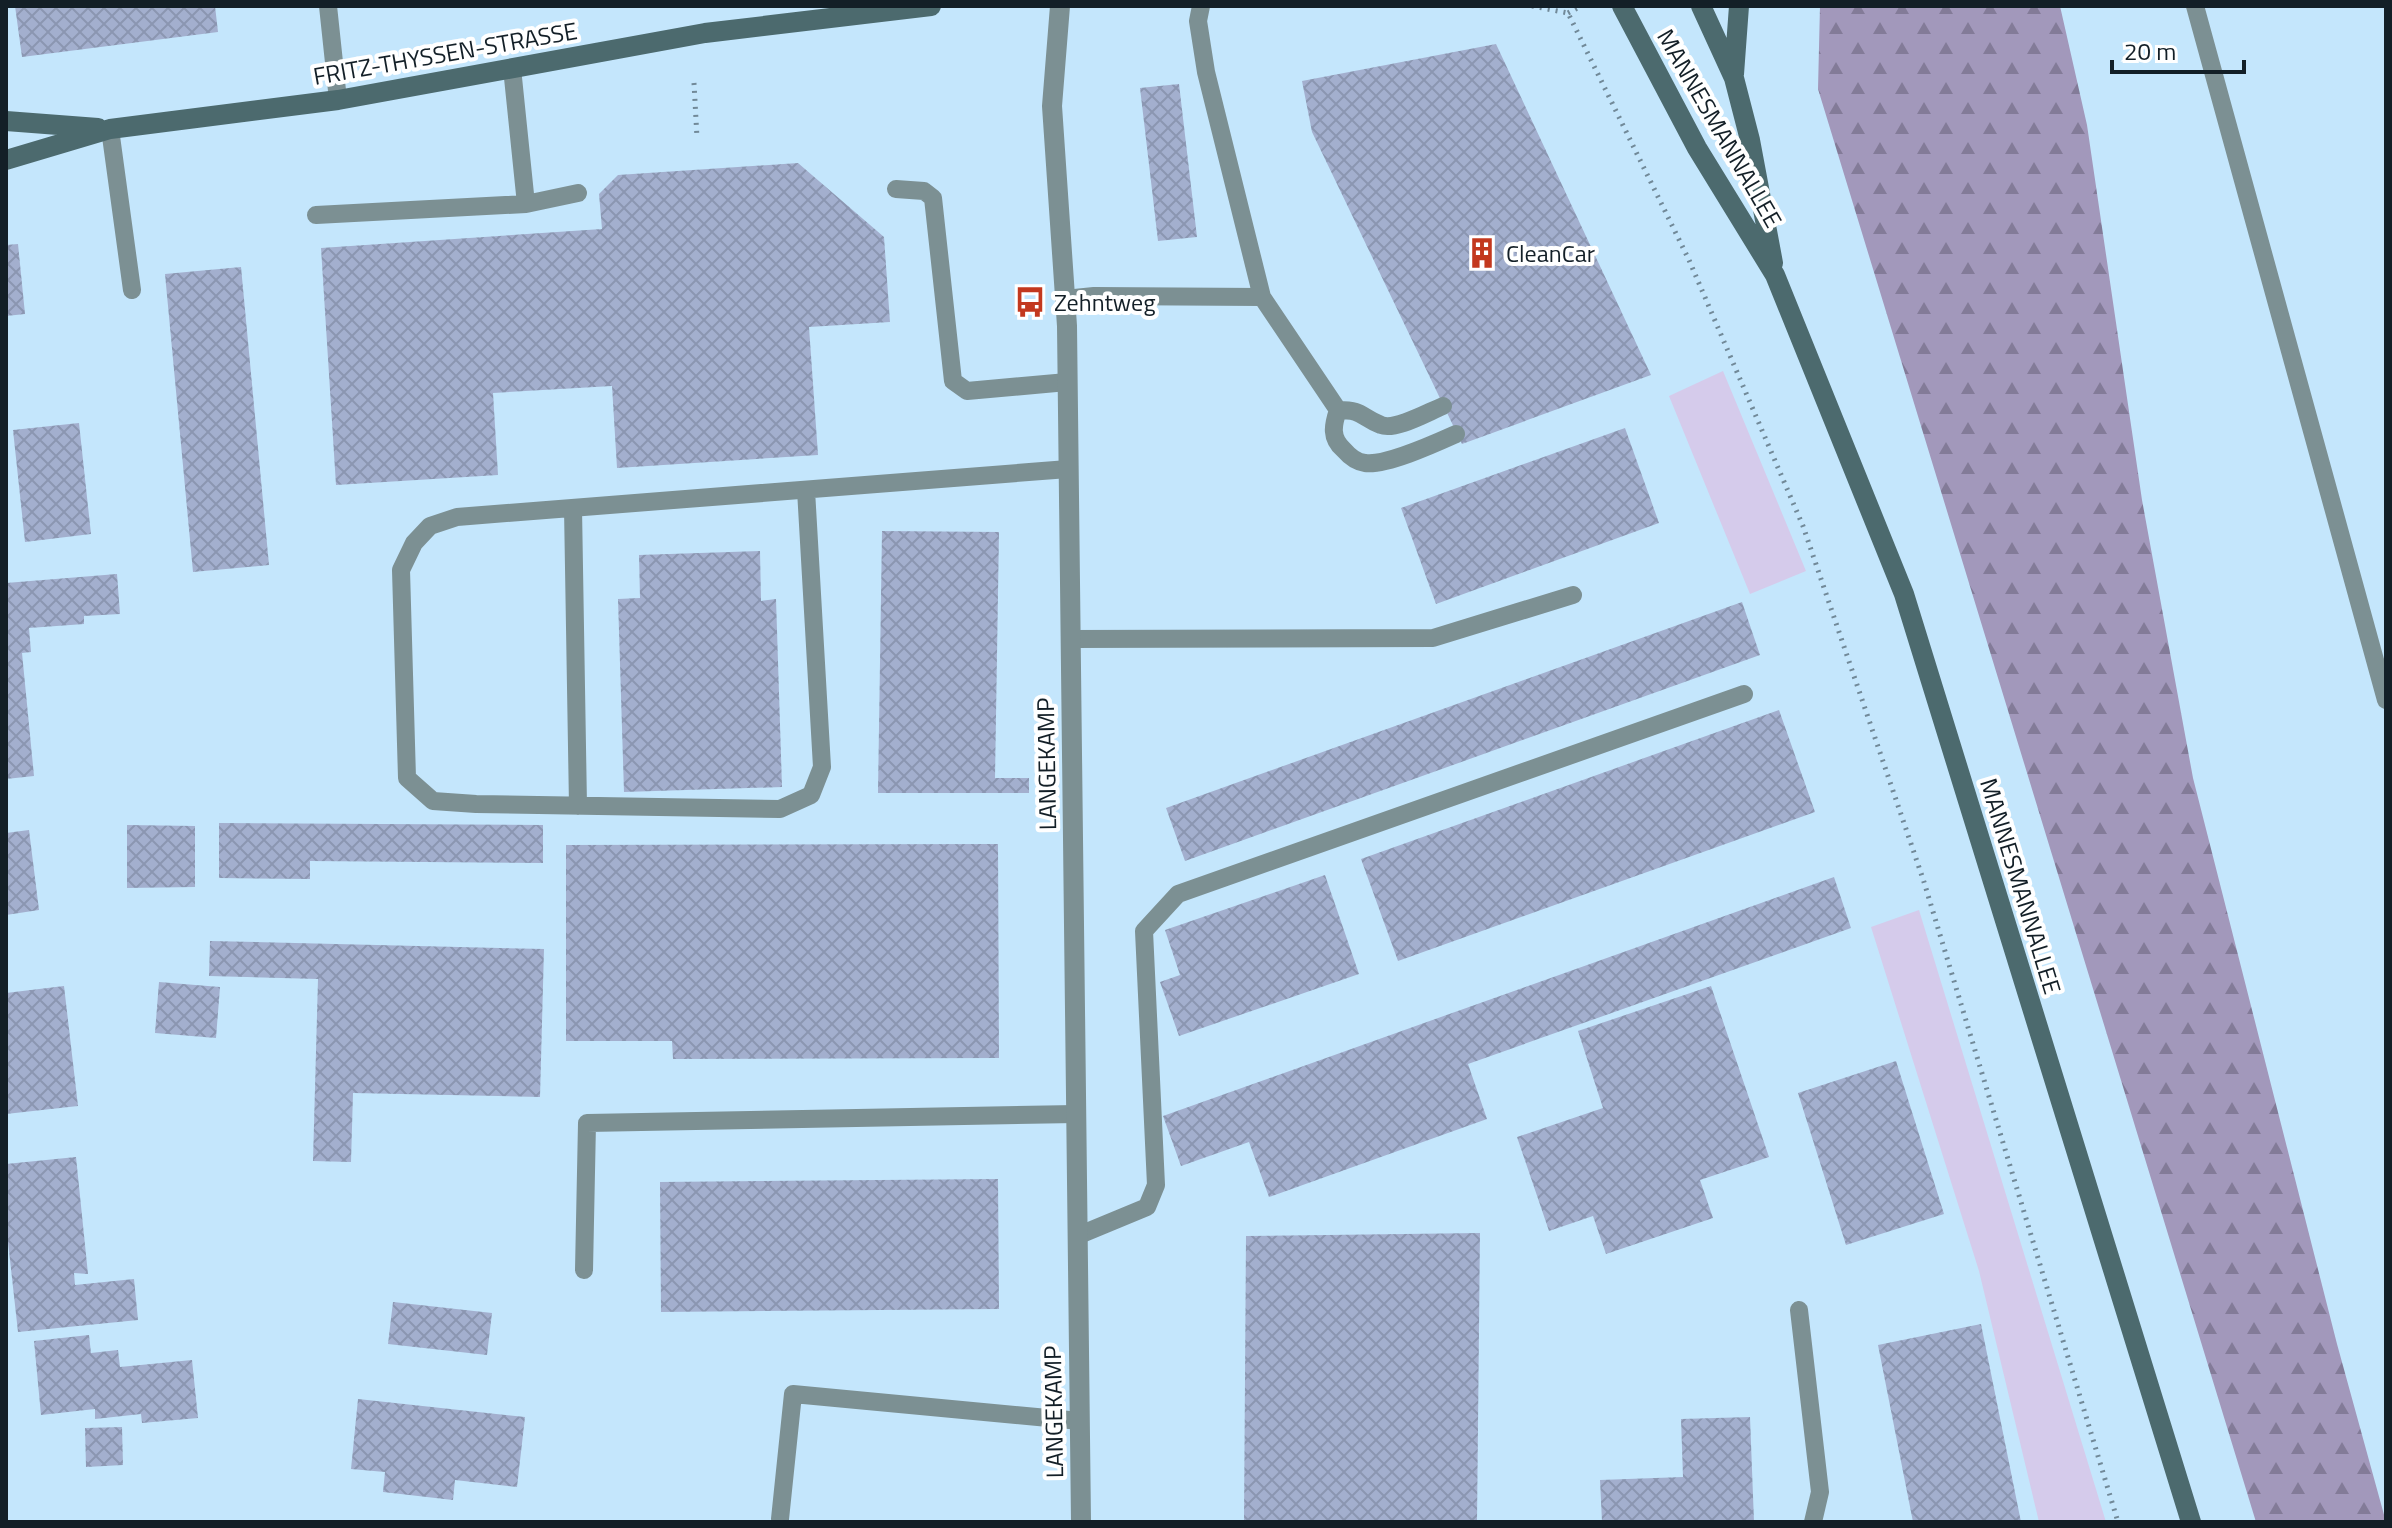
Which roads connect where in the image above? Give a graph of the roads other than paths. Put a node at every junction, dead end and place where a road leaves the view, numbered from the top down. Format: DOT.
graph roads {
  1 [pos="328,6"];
  2 [pos="931,6"];
  3 [pos="1060,6"];
  4 [pos="1201,6"];
  5 [pos="1622,6"];
  6 [pos="1701,6"];
  7 [pos="1739,6"];
  8 [pos="2195,6"];
  9 [pos="857,10"];
  10 [pos="512,68"];
  11 [pos="1734,78"];
  12 [pos="338,100"];
  13 [pos="6,121"];
  14 [pos="110,129"];
  15 [pos="6,160"];
  16 [pos="896,189"];
  17 [pos="578,193"];
  18 [pos="526,204"];
  19 [pos="316,215"];
  20 [pos="1775,275"];
  21 [pos="132,290"];
  22 [pos="1262,297"];
  23 [pos="1065,299"];
  24 [pos="1067,382"];
  25 [pos="1443,406"];
  26 [pos="1338,410"];
  27 [pos="1456,434"];
  28 [pos="1068,469"];
  29 [pos="806,490"];
  30 [pos="573,508"];
  31 [pos="1573,595"];
  32 [pos="1070,639"];
  33 [pos="1744,694"];
  34 [pos="2386,700"];
  35 [pos="578,806"];
  36 [pos="1076,1114"];
  37 [pos="1077,1236"];
  38 [pos="584,1270"];
  39 [pos="1799,1310"];
  40 [pos="1080,1421"];
  41 [pos="780,1519"];
  42 [pos="1081,1522"];
  43 [pos="1813,1522"];
  44 [pos="2191,1522"];
  1 -- 12 [label="lane"];
  2 -- 9 [label="main road, FRITZ-THYSSEN-STRASSE"];
  3 -- 23 [label="street, LANGEKAMP"];
  4 -- 22 [label="lane"];
  5 -- 20 [label="main road, MANNESMANNALLEE"];
  6 -- 11 [label="main road, MANNESMANNALLEE"];
  7 -- 11 [label="main road"];
  8 -- 34 [label="lane"];
  9 -- 10 [label="main road, FRITZ-THYSSEN-STRASSE"];
  10 -- 12 [label="main road, FRITZ-THYSSEN-STRASSE"];
  10 -- 18 [label="lane"];
  11 -- 20 [label="main road, MANNESMANNALLEE"];
  12 -- 14 [label="main road, FRITZ-THYSSEN-STRASSE"];
  13 -- 14 [label="main road, FRITZ-THYSSEN-STRASSE"];
  14 -- 15 [label="main road, FRITZ-THYSSEN-STRASSE"];
  14 -- 21 [label="lane"];
  16 -- 24 [label="lane"];
  17 -- 18 [label="lane"];
  18 -- 19 [label="lane"];
  20 -- 44 [label="main road, MANNESMANNALLEE"];
  22 -- 23 [label="lane"];
  22 -- 26 [label="lane"];
  23 -- 24 [label="street, LANGEKAMP"];
  24 -- 28 [label="street, LANGEKAMP"];
  25 -- 26 [label="lane"];
  26 -- 27 [label="lane"];
  28 -- 29 [label="lane"];
  28 -- 32 [label="street, LANGEKAMP"];
  29 -- 30 [label="lane"];
  29 -- 35 [label="lane"];
  30 -- 35 [label="lane"];
  30 -- 35 [label="lane"];
  31 -- 32 [label="lane"];
  32 -- 36 [label="street, LANGEKAMP"];
  33 -- 37 [label="lane"];
  36 -- 37 [label="street, LANGEKAMP"];
  36 -- 38 [label="lane"];
  37 -- 40 [label="street, LANGEKAMP"];
  39 -- 43 [label="lane"];
  40 -- 41 [label="lane"];
  40 -- 42 [label="street, LANGEKAMP"];
}
